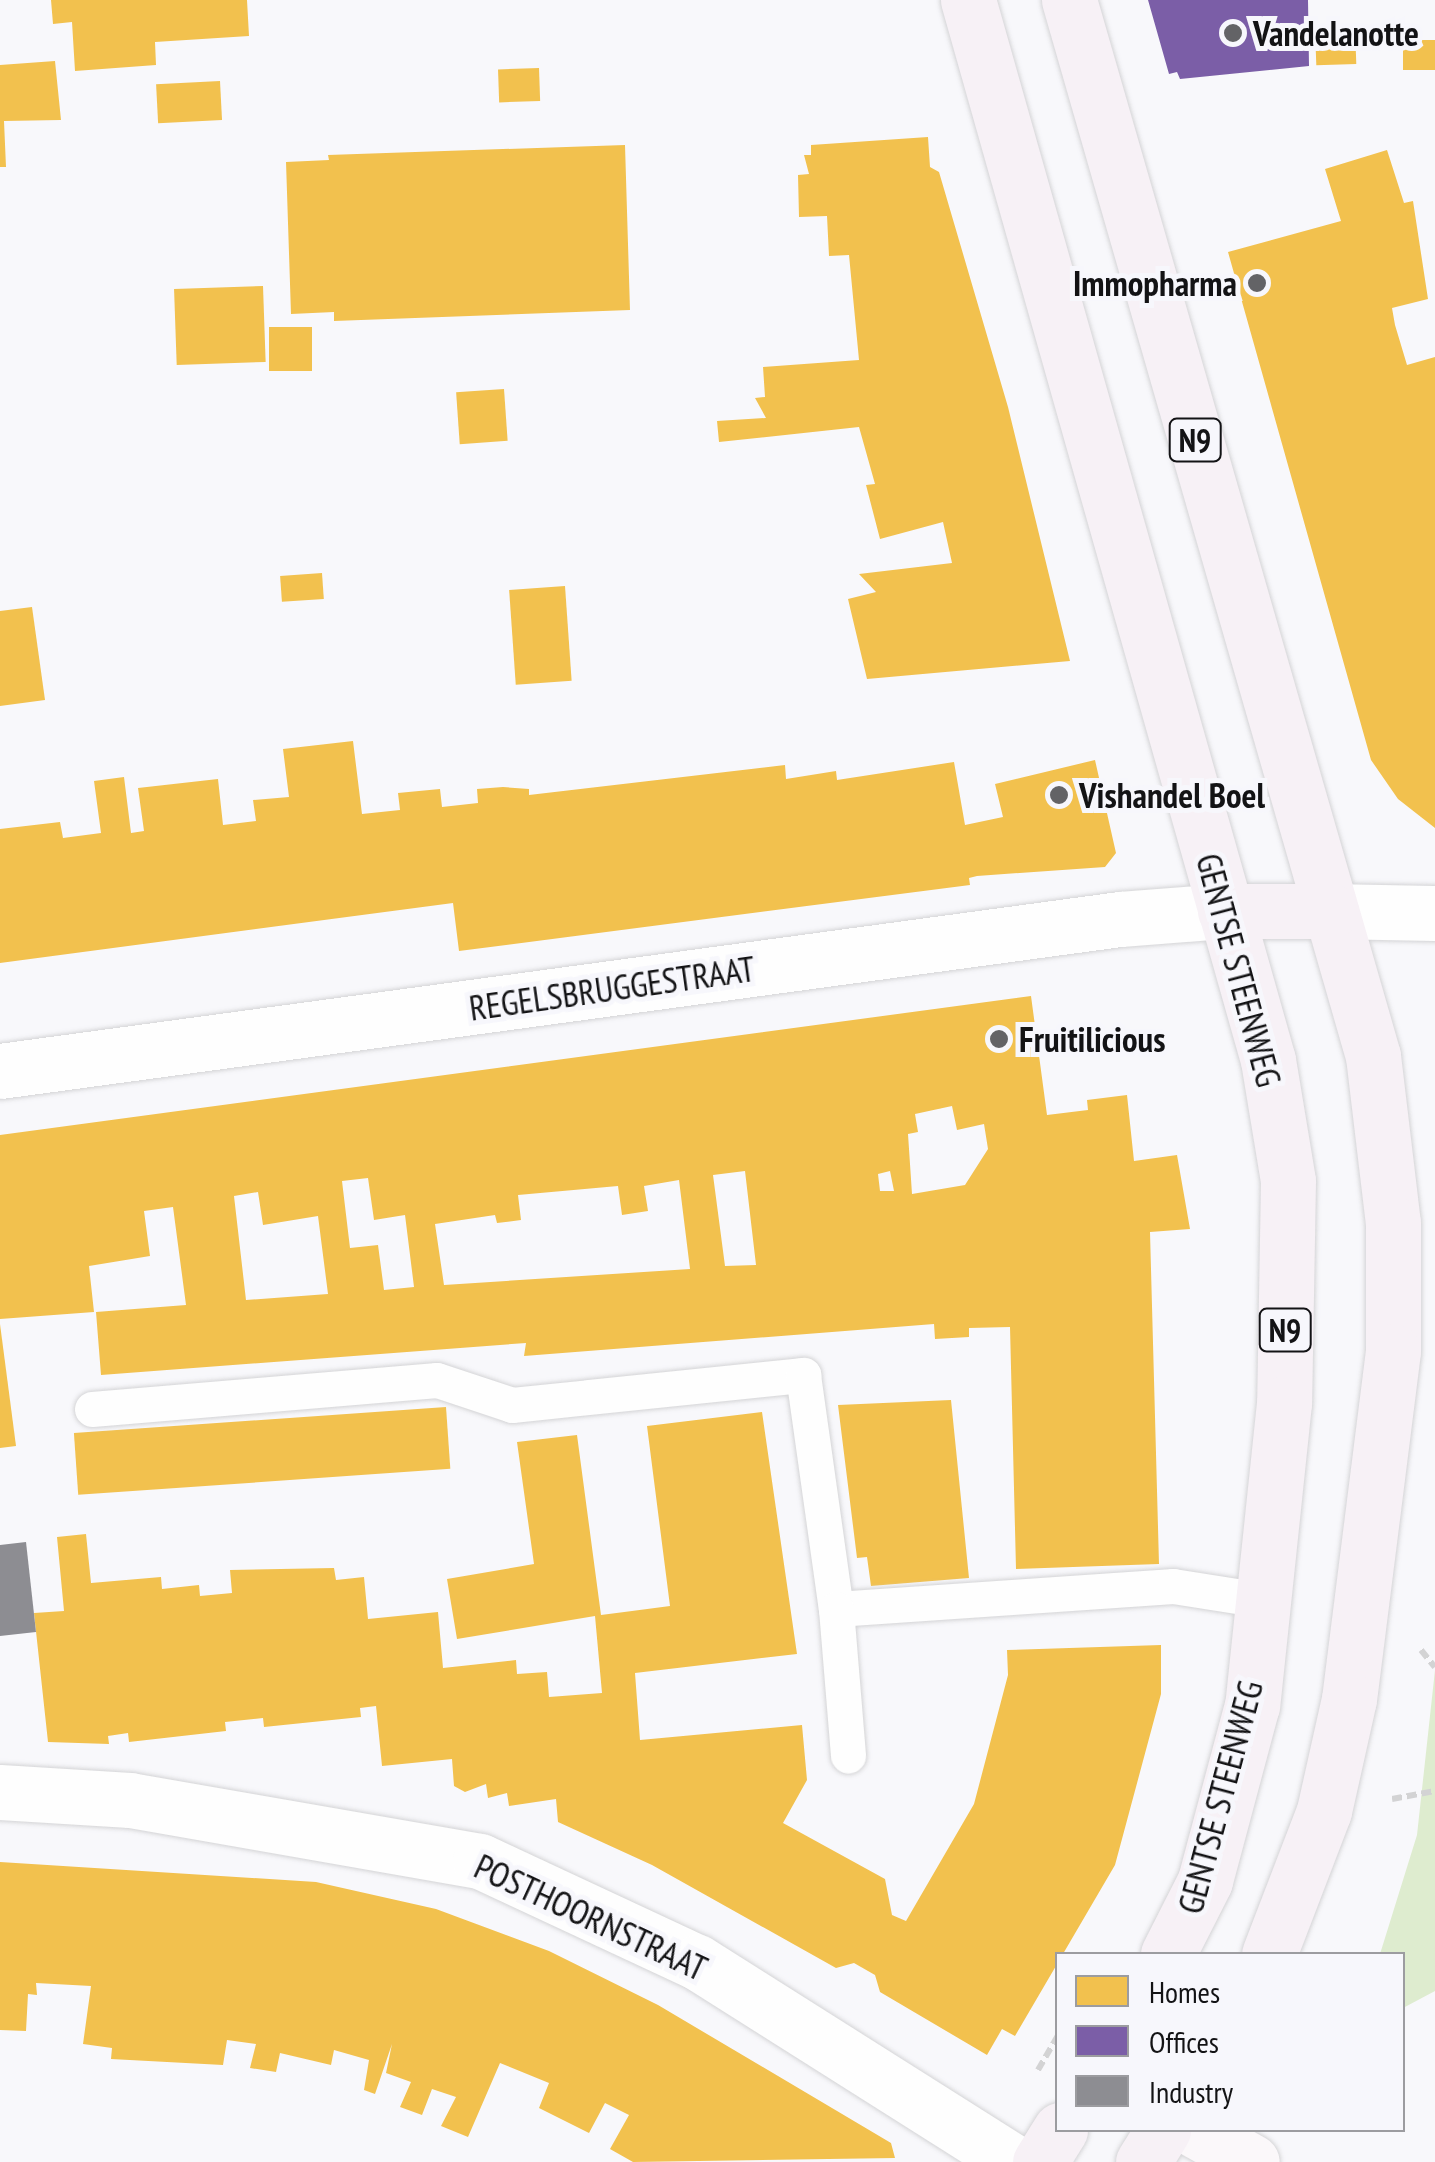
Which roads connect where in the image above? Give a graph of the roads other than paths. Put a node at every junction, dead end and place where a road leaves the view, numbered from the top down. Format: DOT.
graph roads {
  1 [pos="968,0"];
  2 [pos="1069,0"];
  3 [pos="1225,911"];
  4 [pos="1331,911"];
  5 [pos="1435,913"];
  6 [pos="0,1071"];
  7 [pos="92,1410"];
  8 [pos="1262,1600"];
  9 [pos="836,1609"];
  10 [pos="848,1756"];
  11 [pos="0,1792"];
  12 [pos="1169,1952"];
  13 [pos="1269,1952"];
  14 [pos="1059,2132"];
  15 [pos="1162,2132"];
  16 [pos="1199,2132"];
  17 [pos="1013,2162"];
  18 [pos="1040,2162"];
  19 [pos="1143,2162"];
  20 [pos="1252,2162"];
  1 -- 3 [label="main road, GENTSE STEENWEG / N9"];
  2 -- 4 [label="main road, N9"];
  3 -- 4 [label="main road"];
  3 -- 6 [label="street, REGELSBRUGGESTRAAT"];
  3 -- 8 [label="main road, GENTSE STEENWEG / N9"];
  4 -- 5 [label="street"];
  4 -- 13 [label="main road, N9"];
  7 -- 9 [label="lane"];
  8 -- 9 [label="lane"];
  8 -- 12 [label="main road, GENTSE STEENWEG / N9"];
  9 -- 10 [label="lane"];
  11 -- 17 [label="street, POSTHOORNSTRAAT"];
  14 -- 18 [label="main road"];
  15 -- 19 [label="main road"];
  16 -- 20 [label="street"];
}
